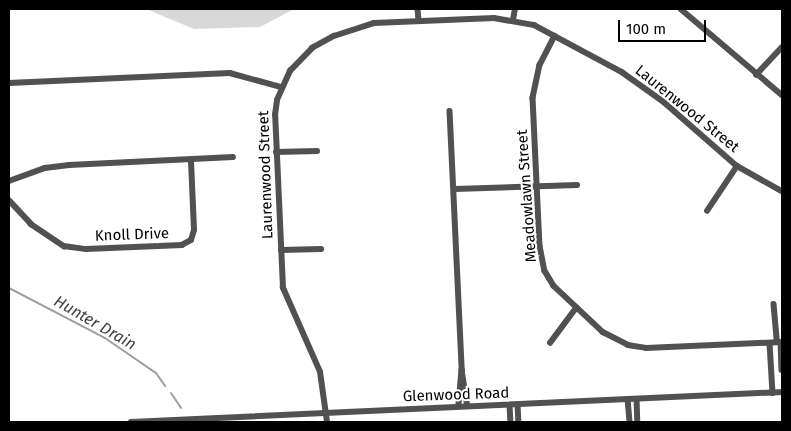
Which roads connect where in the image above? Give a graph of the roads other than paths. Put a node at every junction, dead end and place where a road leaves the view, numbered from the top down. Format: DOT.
graph roads {
  1 [pos="418,9"];
  2 [pos="515,9"];
  3 [pos="680,9"];
  4 [pos="513,20"];
  5 [pos="419,21"];
  6 [pos="555,36"];
  7 [pos="782,47"];
  8 [pos="756,75"];
  9 [pos="9,83"];
  10 [pos="281,87"];
  11 [pos="782,95"];
  12 [pos="450,111"];
  13 [pos="317,151"];
  14 [pos="276,152"];
  15 [pos="232,157"];
  16 [pos="192,160"];
  17 [pos="738,166"];
  18 [pos="9,181"];
  19 [pos="537,185"];
  20 [pos="577,185"];
  21 [pos="455,189"];
  22 [pos="782,191"];
  23 [pos="9,200"];
  24 [pos="707,211"];
  25 [pos="321,249"];
  26 [pos="281,250"];
  27 [pos="774,304"];
  28 [pos="576,308"];
  29 [pos="778,342"];
  30 [pos="550,343"];
  31 [pos="462,370"];
  32 [pos="782,370"];
  33 [pos="782,392"];
  34 [pos="773,393"];
  35 [pos="628,399"];
  36 [pos="637,399"];
  37 [pos="510,405"];
  38 [pos="518,405"];
  39 [pos="468,406"];
  40 [pos="459,407"];
  41 [pos="326,413"];
  42 [pos="131,422"];
  43 [pos="136,422"];
  44 [pos="327,422"];
  45 [pos="511,422"];
  46 [pos="519,422"];
  47 [pos="630,422"];
  48 [pos="638,422"];
  1 -- 5 [label="street"];
  2 -- 4 [label="street"];
  3 -- 8 [label="street"];
  4 -- 5 [label="street, Laurenwood Street"];
  4 -- 6 [label="street, Laurenwood Street"];
  5 -- 10 [label="street, Laurenwood Street"];
  6 -- 17 [label="street, Laurenwood Street"];
  6 -- 19 [label="street, Meadowlawn Street"];
  7 -- 8 [label="street"];
  8 -- 11 [label="street"];
  9 -- 10 [label="street"];
  10 -- 14 [label="street, Laurenwood Street"];
  12 -- 21 [label="street"];
  13 -- 14 [label="street"];
  14 -- 26 [label="street, Laurenwood Street"];
  15 -- 16 [label="street"];
  16 -- 18 [label="street"];
  16 -- 23 [label="street, Knoll Drive"];
  17 -- 22 [label="street, Laurenwood Street"];
  17 -- 24 [label="street"];
  19 -- 20 [label="street"];
  19 -- 21 [label="street"];
  19 -- 28 [label="street, Meadowlawn Street"];
  21 -- 31 [label="street"];
  25 -- 26 [label="street"];
  26 -- 41 [label="street, Laurenwood Street"];
  27 -- 29 [label="street"];
  28 -- 29 [label="street, Meadowlawn Street"];
  28 -- 30 [label="street"];
  29 -- 32 [label="street"];
  29 -- 34 [label="street"];
  31 -- 39 [label="street"];
  31 -- 40 [label="street"];
  33 -- 34 [label="street, Glenwood Road"];
  34 -- 36 [label="street, Glenwood Road"];
  35 -- 36 [label="street, Glenwood Road"];
  35 -- 38 [label="street, Glenwood Road"];
  35 -- 47 [label="street"];
  36 -- 48 [label="street"];
  37 -- 38 [label="street, Glenwood Road"];
  37 -- 39 [label="street, Glenwood Road"];
  37 -- 45 [label="street"];
  38 -- 46 [label="street"];
  39 -- 40 [label="street, Glenwood Road"];
  40 -- 41 [label="street, Glenwood Road"];
  41 -- 43 [label="street, Glenwood Road"];
  41 -- 44 [label="street, Laurenwood Street"];
  42 -- 43 [label="street, Glenwood Road"];
}
